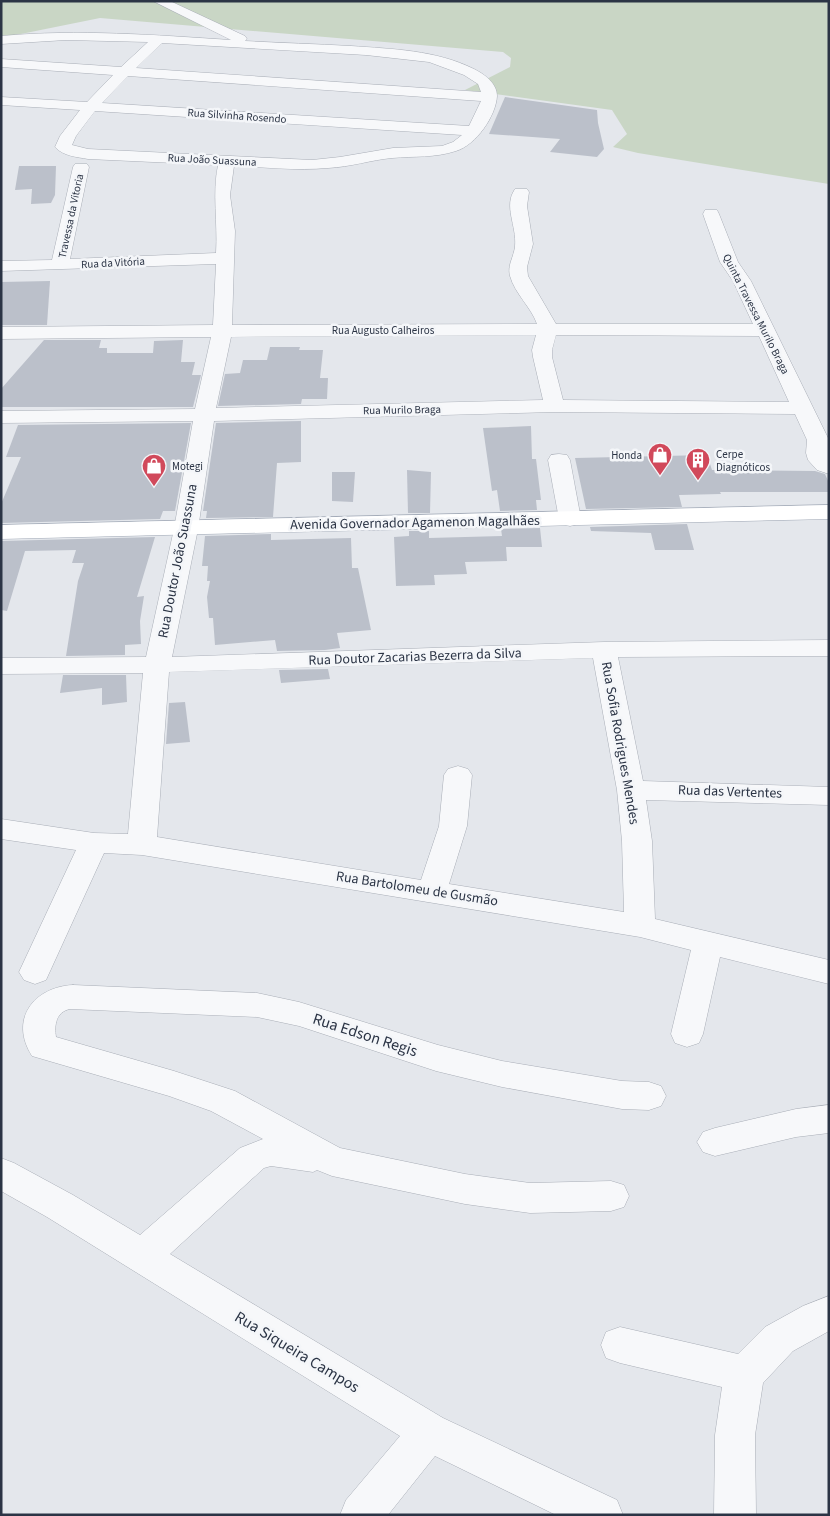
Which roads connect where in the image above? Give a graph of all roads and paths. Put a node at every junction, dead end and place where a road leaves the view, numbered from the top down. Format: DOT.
graph roads {
  1 [pos="159,1"];
  2 [pos="160,38"];
  3 [pos="1,40"];
  4 [pos="257,46"];
  5 [pos="1,63"];
  6 [pos="126,71"];
  7 [pos="490,96"];
  8 [pos="1,101"];
  9 [pos="92,106"];
  10 [pos="472,131"];
  11 [pos="84,160"];
  12 [pos="227,160"];
  13 [pos="520,192"];
  14 [pos="711,214"];
  15 [pos="225,258"];
  16 [pos="60,265"];
  17 [pos="1,266"];
  18 [pos="548,329"];
  19 [pos="764,330"];
  20 [pos="222,332"];
  21 [pos="1,334"];
  22 [pos="555,406"];
  23 [pos="803,408"];
  24 [pos="204,415"];
  25 [pos="1,417"];
  26 [pos="823,436"];
  27 [pos="559,460"];
  28 [pos="829,468"];
  29 [pos="829,512"];
  30 [pos="570,519"];
  31 [pos="186,529"];
  32 [pos="1,532"];
  33 [pos="829,648"];
  34 [pos="604,650"];
  35 [pos="157,665"];
  36 [pos="1,666"];
  37 [pos="458,775"];
  38 [pos="631,790"];
  39 [pos="829,796"];
  40 [pos="1,829"];
  41 [pos="94,843"];
  42 [pos="142,845"];
  43 [pos="432,891"];
  44 [pos="640,926"];
  45 [pos="708,943"];
  46 [pos="35,972"];
  47 [pos="829,972"];
  48 [pos="687,1034"];
  49 [pos="648,1096"];
  50 [pos="829,1119"];
  51 [pos="715,1142"];
  52 [pos="332,1161"];
  53 [pos="1,1173"];
  54 [pos="611,1196"];
  55 [pos="141,1257"];
  56 [pos="829,1313"];
  57 [pos="620,1345"];
  58 [pos="745,1374"];
  59 [pos="429,1432"];
  60 [pos="362,1515"];
  61 [pos="602,1515"];
  62 [pos="735,1515"];
  1 -- 4 [label="street"];
  2 -- 3 [label="street"];
  2 -- 4 [label="street"];
  2 -- 6 [label="street"];
  4 -- 7 [label="street"];
  5 -- 6 [label="street"];
  6 -- 7 [label="street"];
  6 -- 9 [label="street"];
  7 -- 10 [label="street, Rua João Suassuna"];
  8 -- 9 [label="street, Rua Silvinha Rosendo"];
  9 -- 10 [label="street, Rua Silvinha Rosendo"];
  9 -- 11 [label="street, Rua João Suassuna"];
  10 -- 12 [label="street, Rua João Suassuna"];
  11 -- 12 [label="street, Rua João Suassuna"];
  11 -- 16 [label="street, Travessa da Vitoria"];
  12 -- 15 [label="street, Rua Doutor João Suassuna"];
  13 -- 18 [label="street"];
  14 -- 19 [label="street, Quinta Travessa Murilo Braga"];
  15 -- 16 [label="street, Rua da Vitória"];
  15 -- 20 [label="street, Rua Doutor João Suassuna"];
  16 -- 17 [label="street, Rua da Vitória"];
  18 -- 19 [label="street, Rua Augusto Calheiros"];
  18 -- 20 [label="street, Rua Augusto Calheiros"];
  18 -- 22 [label="street"];
  19 -- 23 [label="street, Quinta Travessa Murilo Braga"];
  20 -- 21 [label="street, Rua Augusto Calheiros"];
  20 -- 24 [label="street, Rua Doutor João Suassuna"];
  22 -- 23 [label="street, Rua Murilo Braga"];
  22 -- 24 [label="street, Rua Murilo Braga"];
  23 -- 26 [label="street, Quinta Travessa Murilo Braga"];
  24 -- 25 [label="street, Rua Murilo Braga"];
  24 -- 31 [label="street, Rua Doutor João Suassuna"];
  26 -- 28 [label="street, Quinta Travessa Murilo Braga"];
  27 -- 30 [label="street"];
  29 -- 30 [label="main road, Avenida Governador Agamenon Magalhães"];
  30 -- 31 [label="main road, Avenida Governador Agamenon Magalhães"];
  31 -- 32 [label="main road, Avenida Governador Agamenon Magalhães"];
  31 -- 35 [label="street, Rua Doutor João Suassuna"];
  33 -- 34 [label="street, Rua Doutor Zacarias Bezerra da Silva"];
  34 -- 35 [label="street, Rua Doutor Zacarias Bezerra da Silva"];
  34 -- 38 [label="street, Rua Sofia Rodrigues Mendes"];
  35 -- 36 [label="street, Rua Doutor Zacarias Bezerra da Silva"];
  35 -- 42 [label="street, Rua Doutor João Suassuna"];
  37 -- 43 [label="street"];
  38 -- 39 [label="street, Rua das Vertentes"];
  38 -- 44 [label="street, Rua Sofia Rodrigues Mendes"];
  40 -- 41 [label="street, Rua Bartolomeu de Gusmão"];
  41 -- 42 [label="street, Rua Bartolomeu de Gusmão"];
  41 -- 46 [label="street"];
  42 -- 43 [label="street, Rua Bartolomeu de Gusmão"];
  43 -- 44 [label="street, Rua Bartolomeu de Gusmão"];
  44 -- 45 [label="street, Rua Bartolomeu de Gusmão"];
  45 -- 47 [label="street, Rua Bartolomeu de Gusmão"];
  45 -- 48 [label="street"];
  49 -- 52 [label="street, Rua Edson Regis"];
  50 -- 51 [label="street"];
  52 -- 54 [label="street"];
  52 -- 55 [label="street"];
  53 -- 55 [label="street, Rua Siqueira Campos"];
  55 -- 59 [label="street, Rua Siqueira Campos"];
  56 -- 58 [label="street"];
  57 -- 58 [label="street"];
  58 -- 62 [label="street"];
  59 -- 60 [label="street"];
  59 -- 61 [label="street, Rua Siqueira Campos"];
}
